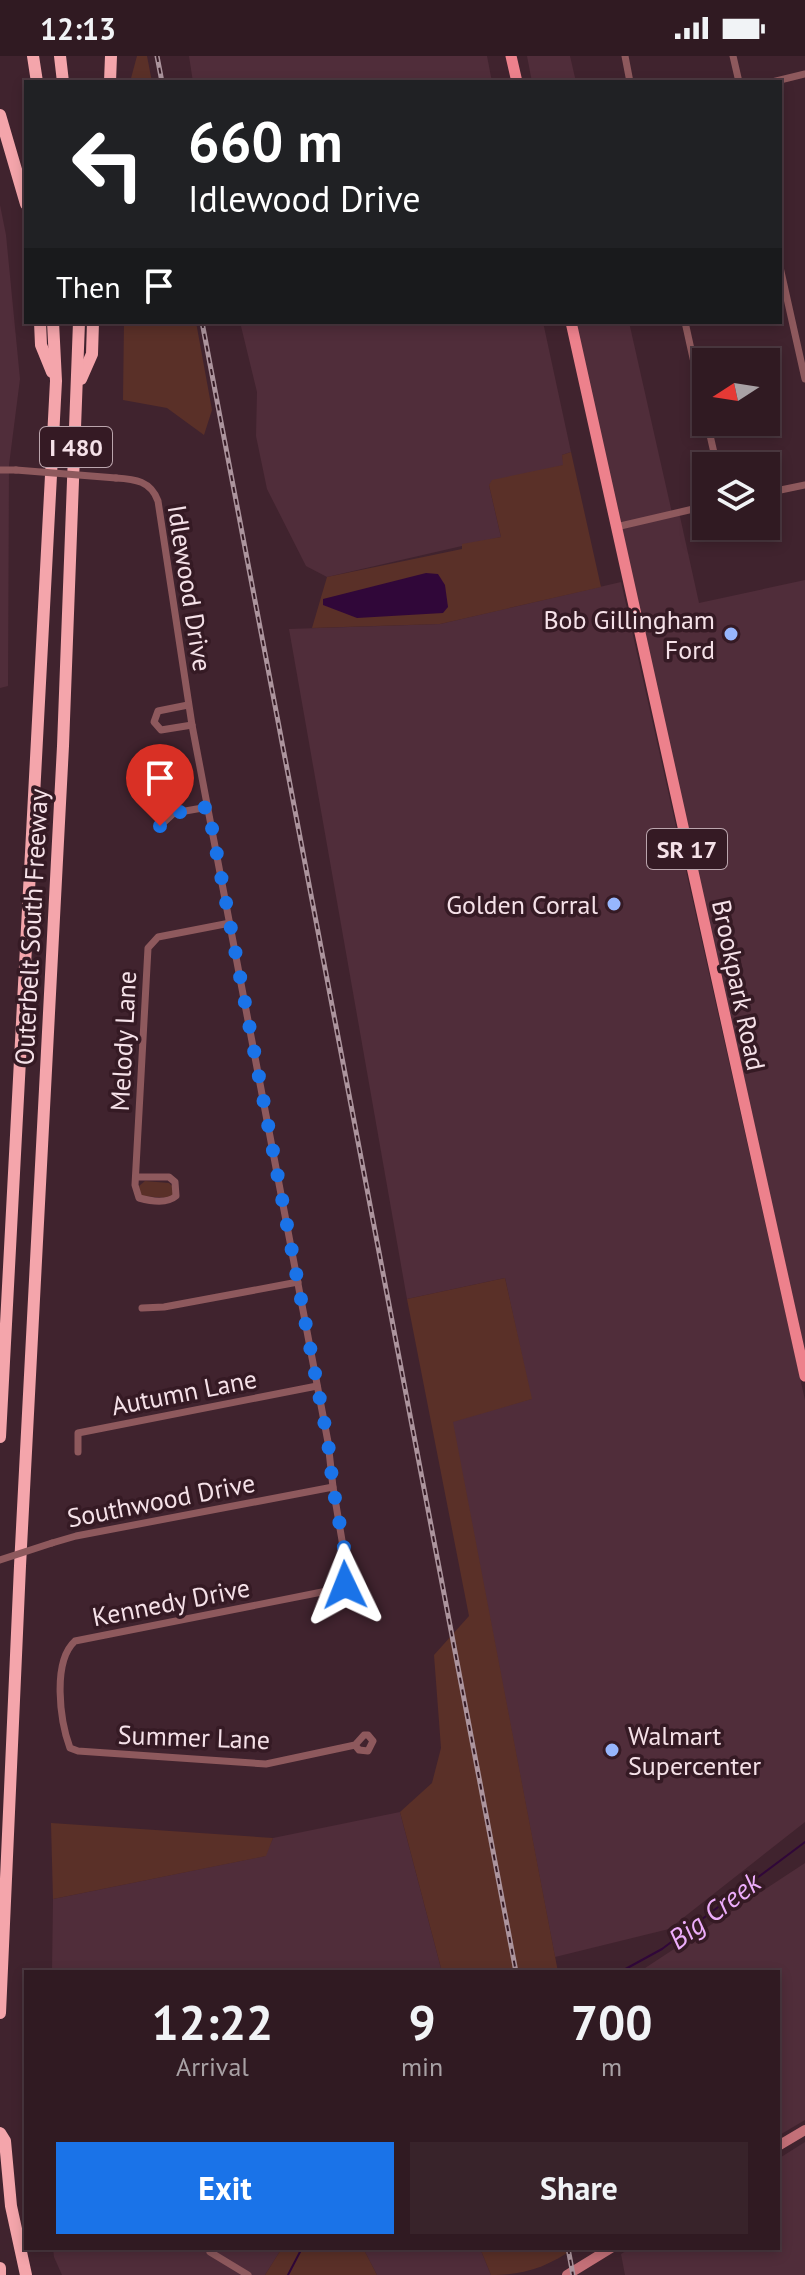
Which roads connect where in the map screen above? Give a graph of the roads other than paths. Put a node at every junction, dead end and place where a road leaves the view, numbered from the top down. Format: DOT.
graph roads {
  1 [pos="33,56"];
  2 [pos="60,56"];
  3 [pos="111,56"];
  4 [pos="511,56"];
  5 [pos="625,56"];
  6 [pos="733,56"];
  7 [pos="805,74"];
  8 [pos="37,80"];
  9 [pos="63,80"];
  10 [pos="110,80"];
  11 [pos="517,80"];
  12 [pos="630,80"];
  13 [pos="739,80"];
  14 [pos="780,80"];
  15 [pos="0,115"];
  16 [pos="24,197"];
  17 [pos="782,276"];
  18 [pos="40,324"];
  19 [pos="53,324"];
  20 [pos="79,324"];
  21 [pos="93,324"];
  22 [pos="571,324"];
  23 [pos="685,324"];
  24 [pos="692,353"];
  25 [pos="805,379"];
  26 [pos="56,381"];
  27 [pos="78,385"];
  28 [pos="0,470"];
  29 [pos="805,485"];
  30 [pos="780,490"];
  31 [pos="692,509"];
  32 [pos="616,527"];
  33 [pos="188,705"];
  34 [pos="192,725"];
  35 [pos="208,807"];
  36 [pos="160,826"];
  37 [pos="230,923"];
  38 [pos="136,1177"];
  39 [pos="298,1282"];
  40 [pos="142,1308"];
  41 [pos="805,1376"];
  42 [pos="317,1386"];
  43 [pos="0,1437"];
  44 [pos="78,1452"];
  45 [pos="333,1487"];
  46 [pos="0,1560"];
  47 [pos="345,1585"];
  48 [pos="60,1709"];
  49 [pos="355,1745"];
  50 [pos="0,2013"];
  51 [pos="805,2130"];
  52 [pos="0,2133"];
  53 [pos="780,2145"];
  54 [pos="608,2250"];
  55 [pos="210,2252"];
  56 [pos="0,2268"];
  57 [pos="0,2275"];
  58 [pos="26,2275"];
  59 [pos="248,2275"];
  60 [pos="567,2275"];
  1 -- 8 [label="highway"];
  2 -- 9 [label="highway"];
  3 -- 10 [label="highway"];
  4 -- 11 [label="main road"];
  5 -- 12 [label="street"];
  6 -- 13 [label="street"];
  7 -- 14 [label="street"];
  15 -- 16 [label="highway"];
  17 -- 25 [label="street"];
  18 -- 26 [label="highway"];
  19 -- 26 [label="highway, Outerbelt South Freeway / I 480"];
  20 -- 27 [label="highway, Outerbelt South Freeway / I 480"];
  21 -- 27 [label="highway"];
  22 -- 32 [label="main road, Brookpark Road / SR 17"];
  23 -- 24 [label="street"];
  26 -- 43 [label="highway, Outerbelt South Freeway / I 480"];
  27 -- 50 [label="highway, Outerbelt South Freeway / I 480"];
  28 -- 33 [label="street, Idlewood Drive, bridge"];
  29 -- 30 [label="street"];
  31 -- 32 [label="street"];
  32 -- 41 [label="main road, Brookpark Road / SR 17"];
  33 -- 34 [label="street, Idlewood Drive"];
  33 -- 34 [label="street, Idlewood Drive"];
  34 -- 35 [label="street, Idlewood Drive"];
  35 -- 36 [label="street"];
  35 -- 37 [label="street, Idlewood Drive"];
  37 -- 38 [label="street, Melody Lane"];
  37 -- 39 [label="street, Idlewood Drive"];
  38 -- 38 [label="street"];
  39 -- 40 [label="street"];
  39 -- 42 [label="street, Idlewood Drive"];
  42 -- 44 [label="street, Autumn Lane"];
  42 -- 45 [label="street, Idlewood Drive"];
  45 -- 46 [label="street, Southwood Drive, bridge"];
  45 -- 47 [label="street, Idlewood Drive"];
  47 -- 48 [label="street, Kennedy Drive"];
  48 -- 49 [label="street, Summer Lane"];
  51 -- 53 [label="main road"];
  52 -- 58 [label="highway"];
  54 -- 60 [label="main road"];
  55 -- 59 [label="street"];
  56 -- 57 [label="highway"];
}
